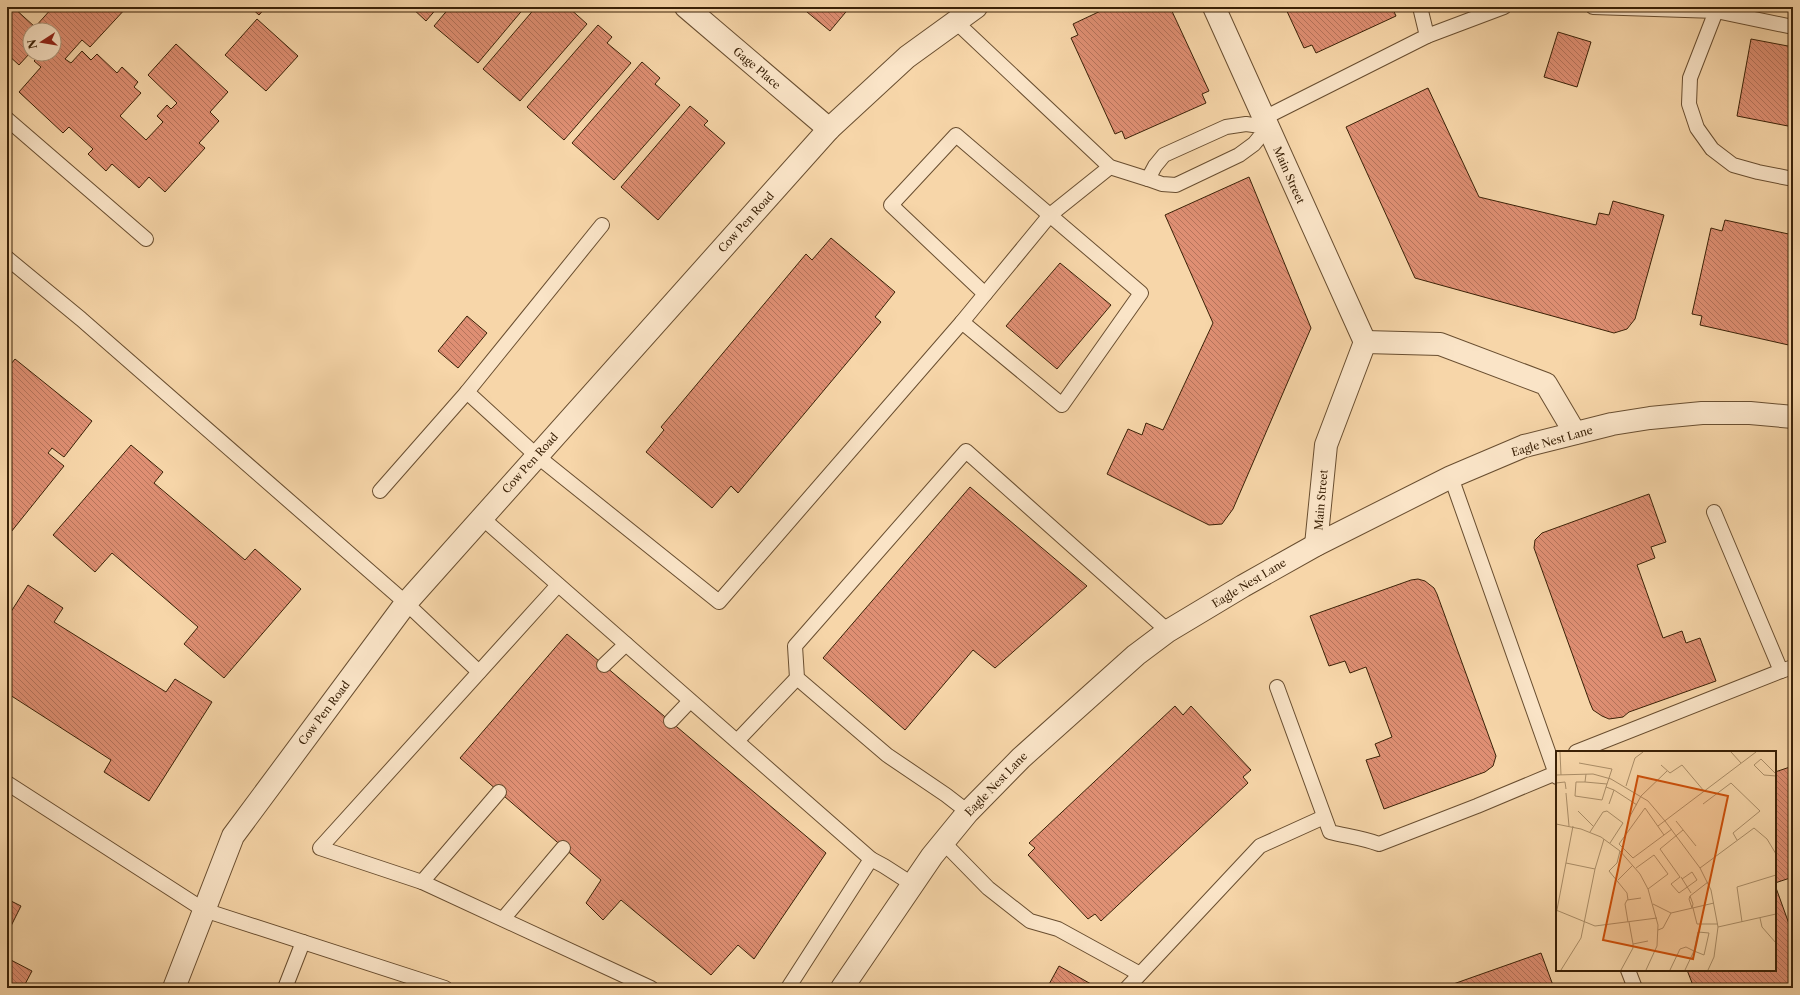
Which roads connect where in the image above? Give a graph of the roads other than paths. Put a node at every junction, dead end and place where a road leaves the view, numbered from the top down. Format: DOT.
graph roads {
  1 [pos="686,7"];
  2 [pos="976,7"];
  3 [pos="1214,7"];
  4 [pos="1420,7"];
  5 [pos="1504,7"];
  6 [pos="1594,7"];
  7 [pos="1717,9"];
  8 [pos="956,22"];
  9 [pos="1793,26"];
  10 [pos="1427,36"];
  11 [pos="7,119"];
  12 [pos="1266,122"];
  13 [pos="829,129"];
  14 [pos="1110,167"];
  15 [pos="1148,179"];
  16 [pos="1793,179"];
  17 [pos="1050,215"];
  18 [pos="602,225"];
  19 [pos="146,238"];
  20 [pos="7,258"];
  21 [pos="985,294"];
  22 [pos="962,322"];
  23 [pos="1365,342"];
  24 [pos="467,392"];
  25 [pos="1793,417"];
  26 [pos="1575,433"];
  27 [pos="537,456"];
  28 [pos="1451,477"];
  29 [pos="380,491"];
  30 [pos="1714,512"];
  31 [pos="481,517"];
  32 [pos="1316,545"];
  33 [pos="558,585"];
  34 [pos="406,602"];
  35 [pos="1168,631"];
  36 [pos="626,644"];
  37 [pos="604,665"];
  38 [pos="1787,669"];
  39 [pos="479,672"];
  40 [pos="797,678"];
  41 [pos="1277,687"];
  42 [pos="690,701"];
  43 [pos="671,721"];
  44 [pos="737,741"];
  45 [pos="1579,751"];
  46 [pos="1555,768"];
  47 [pos="7,783"];
  48 [pos="499,792"];
  49 [pos="968,812"];
  50 [pos="1324,817"];
  51 [pos="943,842"];
  52 [pos="563,848"];
  53 [pos="871,859"];
  54 [pos="422,882"];
  55 [pos="912,884"];
  56 [pos="204,910"];
  57 [pos="503,919"];
  58 [pos="303,942"];
  59 [pos="1628,971"];
  60 [pos="1140,974"];
  61 [pos="174,988"];
  62 [pos="285,988"];
  63 [pos="445,988"];
  64 [pos="651,988"];
  65 [pos="788,988"];
  66 [pos="842,988"];
  67 [pos="1127,988"];
  68 [pos="1635,988"];
  1 -- 13 [label="street, Gage Place"];
  2 -- 8 [label="street, Cow Pen Road"];
  3 -- 12 [label="street, Main Street"];
  4 -- 10 [label="lane"];
  5 -- 10 [label="lane"];
  6 -- 7 [label="lane"];
  7 -- 9 [label="lane"];
  7 -- 16 [label="lane"];
  8 -- 13 [label="street, Cow Pen Road"];
  8 -- 14 [label="lane"];
  10 -- 12 [label="lane"];
  11 -- 19 [label="lane"];
  12 -- 15 [label="lane"];
  12 -- 15 [label="lane"];
  12 -- 23 [label="street, Main Street"];
  13 -- 27 [label="street, Cow Pen Road"];
  14 -- 15 [label="lane"];
  14 -- 17 [label="lane"];
  17 -- 21 [label="lane"];
  17 -- 21 [label="lane"];
  17 -- 22 [label="lane"];
  18 -- 24 [label="lane"];
  20 -- 34 [label="lane"];
  21 -- 22 [label="lane"];
  22 -- 27 [label="lane"];
  23 -- 26 [label="street"];
  23 -- 32 [label="street, Main Street"];
  24 -- 27 [label="lane"];
  24 -- 29 [label="lane"];
  25 -- 26 [label="street, Eagle Nest Lane"];
  26 -- 28 [label="street, Eagle Nest Lane"];
  27 -- 31 [label="street, Cow Pen Road"];
  28 -- 32 [label="street, Eagle Nest Lane"];
  28 -- 46 [label="lane"];
  30 -- 38 [label="lane"];
  31 -- 33 [label="lane"];
  31 -- 34 [label="street, Cow Pen Road"];
  32 -- 35 [label="street, Eagle Nest Lane"];
  33 -- 36 [label="lane"];
  33 -- 39 [label="lane"];
  34 -- 39 [label="lane"];
  34 -- 56 [label="street, Cow Pen Road"];
  35 -- 40 [label="lane"];
  35 -- 49 [label="street, Eagle Nest Lane"];
  36 -- 37 [label="lane"];
  36 -- 42 [label="lane"];
  38 -- 45 [label="lane"];
  39 -- 54 [label="lane"];
  40 -- 44 [label="lane"];
  40 -- 49 [label="lane"];
  41 -- 50 [label="lane"];
  42 -- 43 [label="lane"];
  42 -- 44 [label="lane"];
  44 -- 53 [label="lane"];
  46 -- 50 [label="lane"];
  47 -- 56 [label="lane"];
  48 -- 54 [label="lane"];
  49 -- 51 [label="street, Eagle Nest Lane"];
  50 -- 60 [label="lane"];
  51 -- 55 [label="street, Eagle Nest Lane"];
  51 -- 60 [label="lane"];
  52 -- 57 [label="lane"];
  53 -- 55 [label="lane"];
  53 -- 65 [label="lane"];
  54 -- 57 [label="lane"];
  55 -- 66 [label="street, Eagle Nest Lane"];
  56 -- 58 [label="lane"];
  56 -- 61 [label="street, Cow Pen Road"];
  57 -- 64 [label="lane"];
  58 -- 62 [label="lane"];
  58 -- 63 [label="lane"];
  59 -- 68 [label="lane"];
  60 -- 67 [label="lane"];
}
